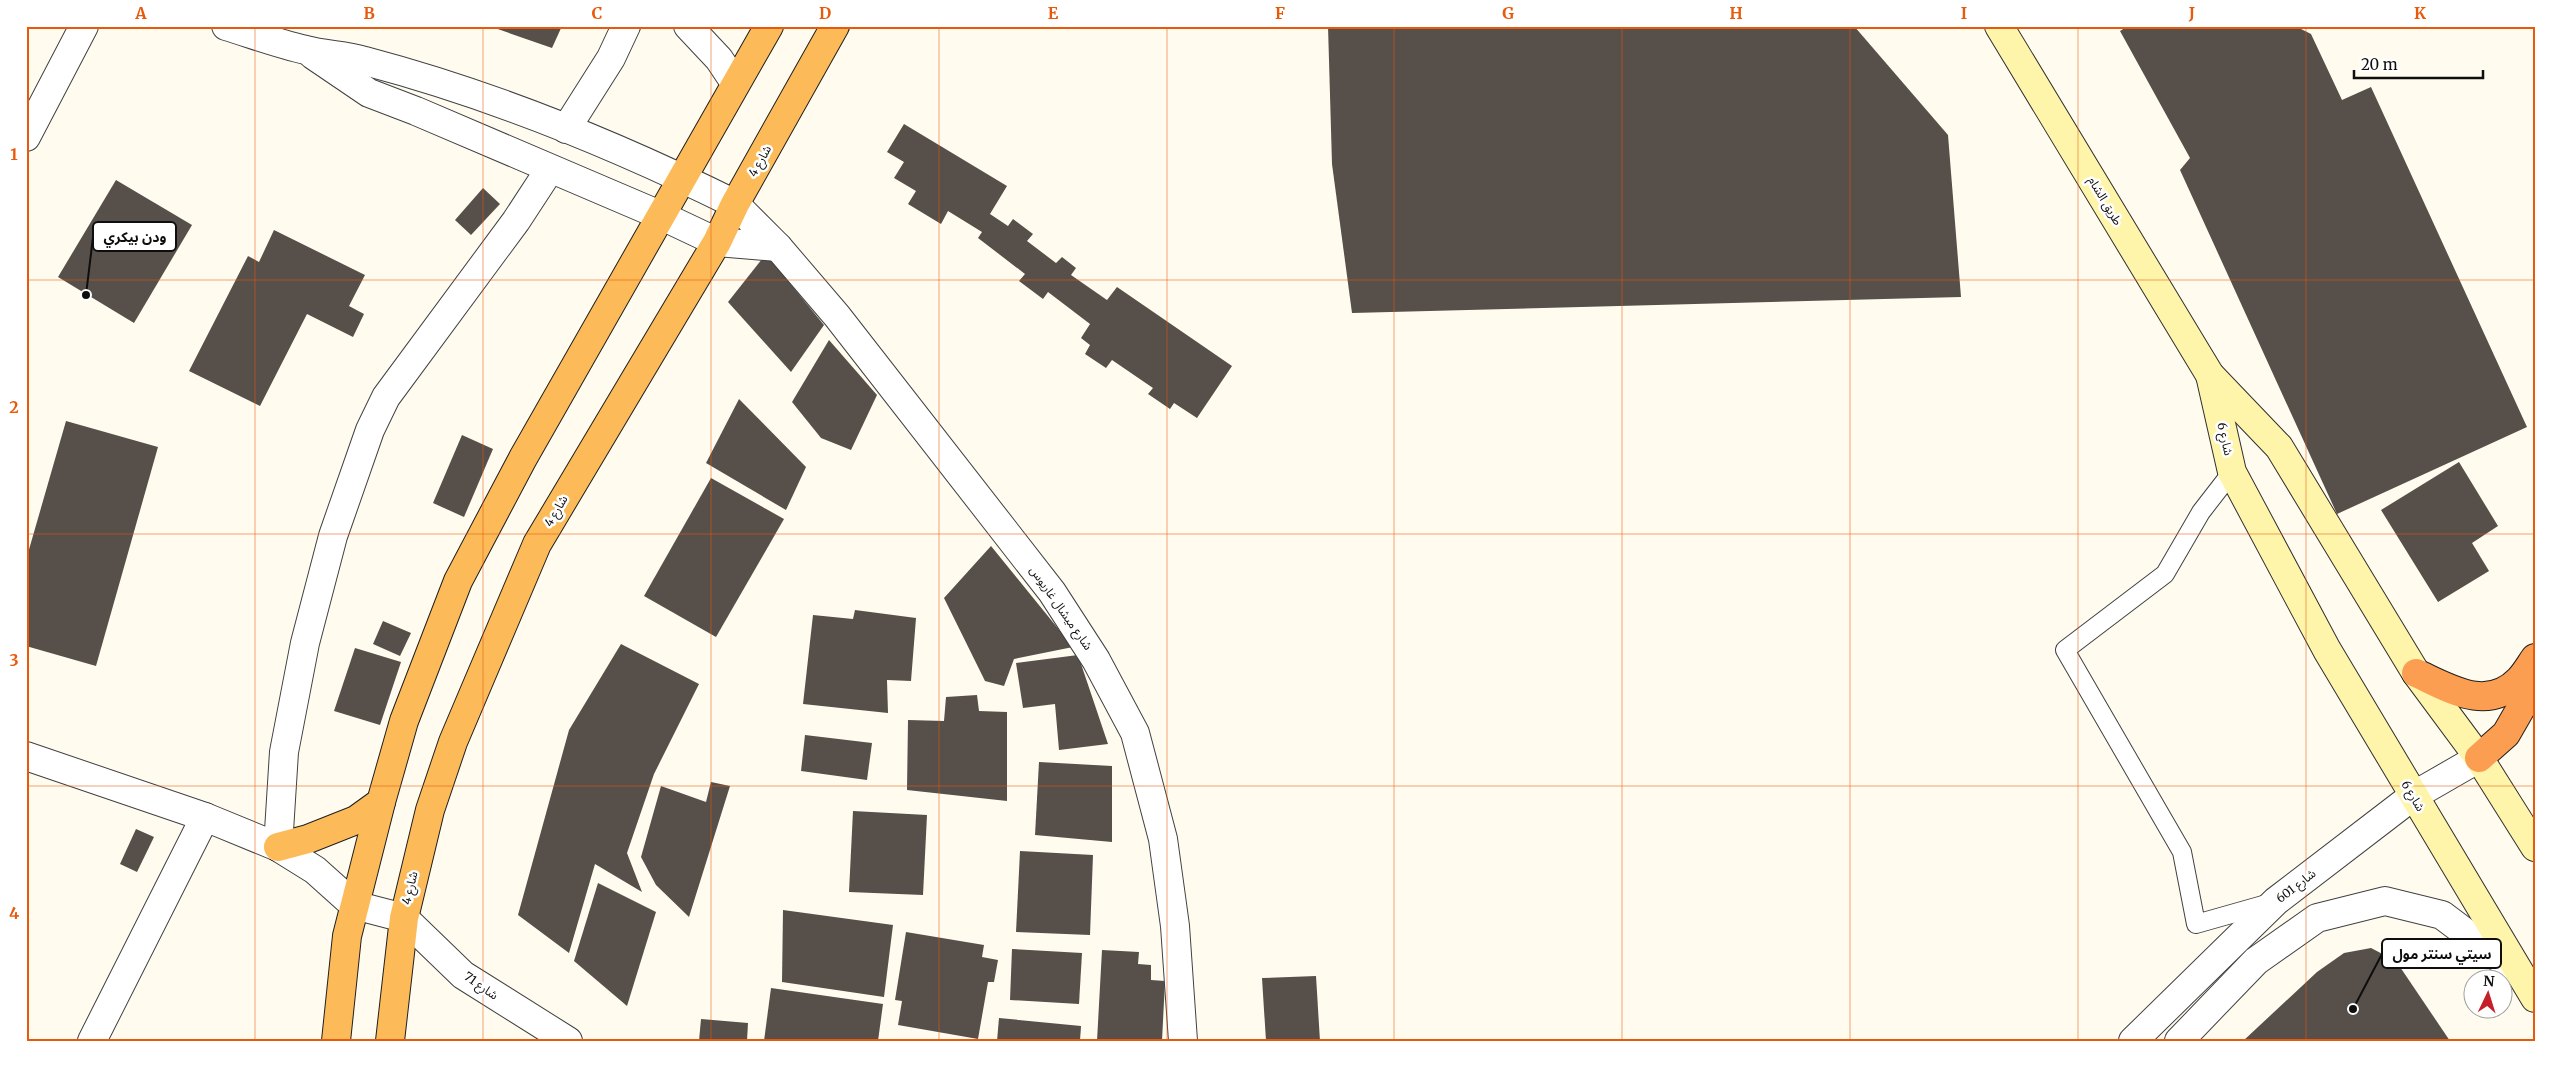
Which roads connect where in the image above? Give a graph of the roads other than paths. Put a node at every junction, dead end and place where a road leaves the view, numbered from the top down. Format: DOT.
graph roads {
  1 [pos="84,26"];
  2 [pos="226,26"];
  3 [pos="626,26"];
  4 [pos="688,26"];
  5 [pos="769,26"];
  6 [pos="835,26"];
  7 [pos="1999,26"];
  8 [pos="306,50"];
  9 [pos="735,83"];
  10 [pos="566,129"];
  11 [pos="26,137"];
  12 [pos="550,169"];
  13 [pos="684,179"];
  14 [pos="735,204"];
  15 [pos="662,216"];
  16 [pos="717,242"];
  17 [pos="778,247"];
  18 [pos="2210,375"];
  19 [pos="2232,472"];
  20 [pos="2535,658"];
  21 [pos="2416,673"];
  22 [pos="2535,675"];
  23 [pos="26,756"];
  24 [pos="2479,758"];
  25 [pos="2413,796"];
  26 [pos="381,802"];
  27 [pos="205,817"];
  28 [pos="278,847"];
  29 [pos="2535,848"];
  30 [pos="2276,901"];
  31 [pos="354,905"];
  32 [pos="404,918"];
  33 [pos="2519,974"];
  34 [pos="2535,998"];
  35 [pos="2535,1010"];
  36 [pos="92,1041"];
  37 [pos="336,1041"];
  38 [pos="390,1041"];
  39 [pos="568,1041"];
  40 [pos="1183,1041"];
  41 [pos="2133,1041"];
  42 [pos="2179,1041"];
  1 -- 11 [label="street"];
  2 -- 8 [label="street"];
  3 -- 10 [label="street"];
  4 -- 9 [label="street"];
  5 -- 9 [label="highway"];
  6 -- 14 [label="highway, شارع 4"];
  7 -- 18 [label="main road, طريق الشام"];
  8 -- 10 [label="street, شارع ميشال غاريوس"];
  8 -- 12 [label="street"];
  9 -- 13 [label="highway"];
  10 -- 13 [label="street, شارع ميشال غاريوس"];
  12 -- 15 [label="street"];
  12 -- 28 [label="street"];
  13 -- 14 [label="street, شارع ميشال غاريوس"];
  13 -- 15 [label="highway"];
  14 -- 16 [label="highway, شارع 4"];
  14 -- 17 [label="street, شارع ميشال غاريوس"];
  15 -- 16 [label="street"];
  15 -- 26 [label="highway"];
  16 -- 17 [label="street"];
  16 -- 32 [label="highway, شارع 4"];
  17 -- 40 [label="street, شارع ميشال غاريوس"];
  18 -- 19 [label="main road, شارع 6"];
  18 -- 21 [label="main road, شارع 6"];
  19 -- 25 [label="main road, شارع 6"];
  19 -- 30 [label="lane"];
  20 -- 21 [label="highway"];
  21 -- 24 [label="main road, شارع 6"];
  22 -- 24 [label="highway"];
  23 -- 27 [label="street"];
  24 -- 25 [label="street, شارع 601"];
  24 -- 29 [label="main road, شارع 6"];
  25 -- 30 [label="street, شارع 601"];
  25 -- 33 [label="main road, شارع 6"];
  26 -- 28 [label="highway"];
  26 -- 31 [label="highway"];
  27 -- 28 [label="street"];
  27 -- 36 [label="street"];
  28 -- 31 [label="street"];
  30 -- 41 [label="street, شارع 601"];
  31 -- 32 [label="street"];
  31 -- 37 [label="highway"];
  32 -- 38 [label="highway, شارع 4"];
  32 -- 39 [label="street, شارع 71"];
  33 -- 34 [label="main road, شارع 6"];
  33 -- 35 [label="lane"];
  33 -- 42 [label="street"];
}
